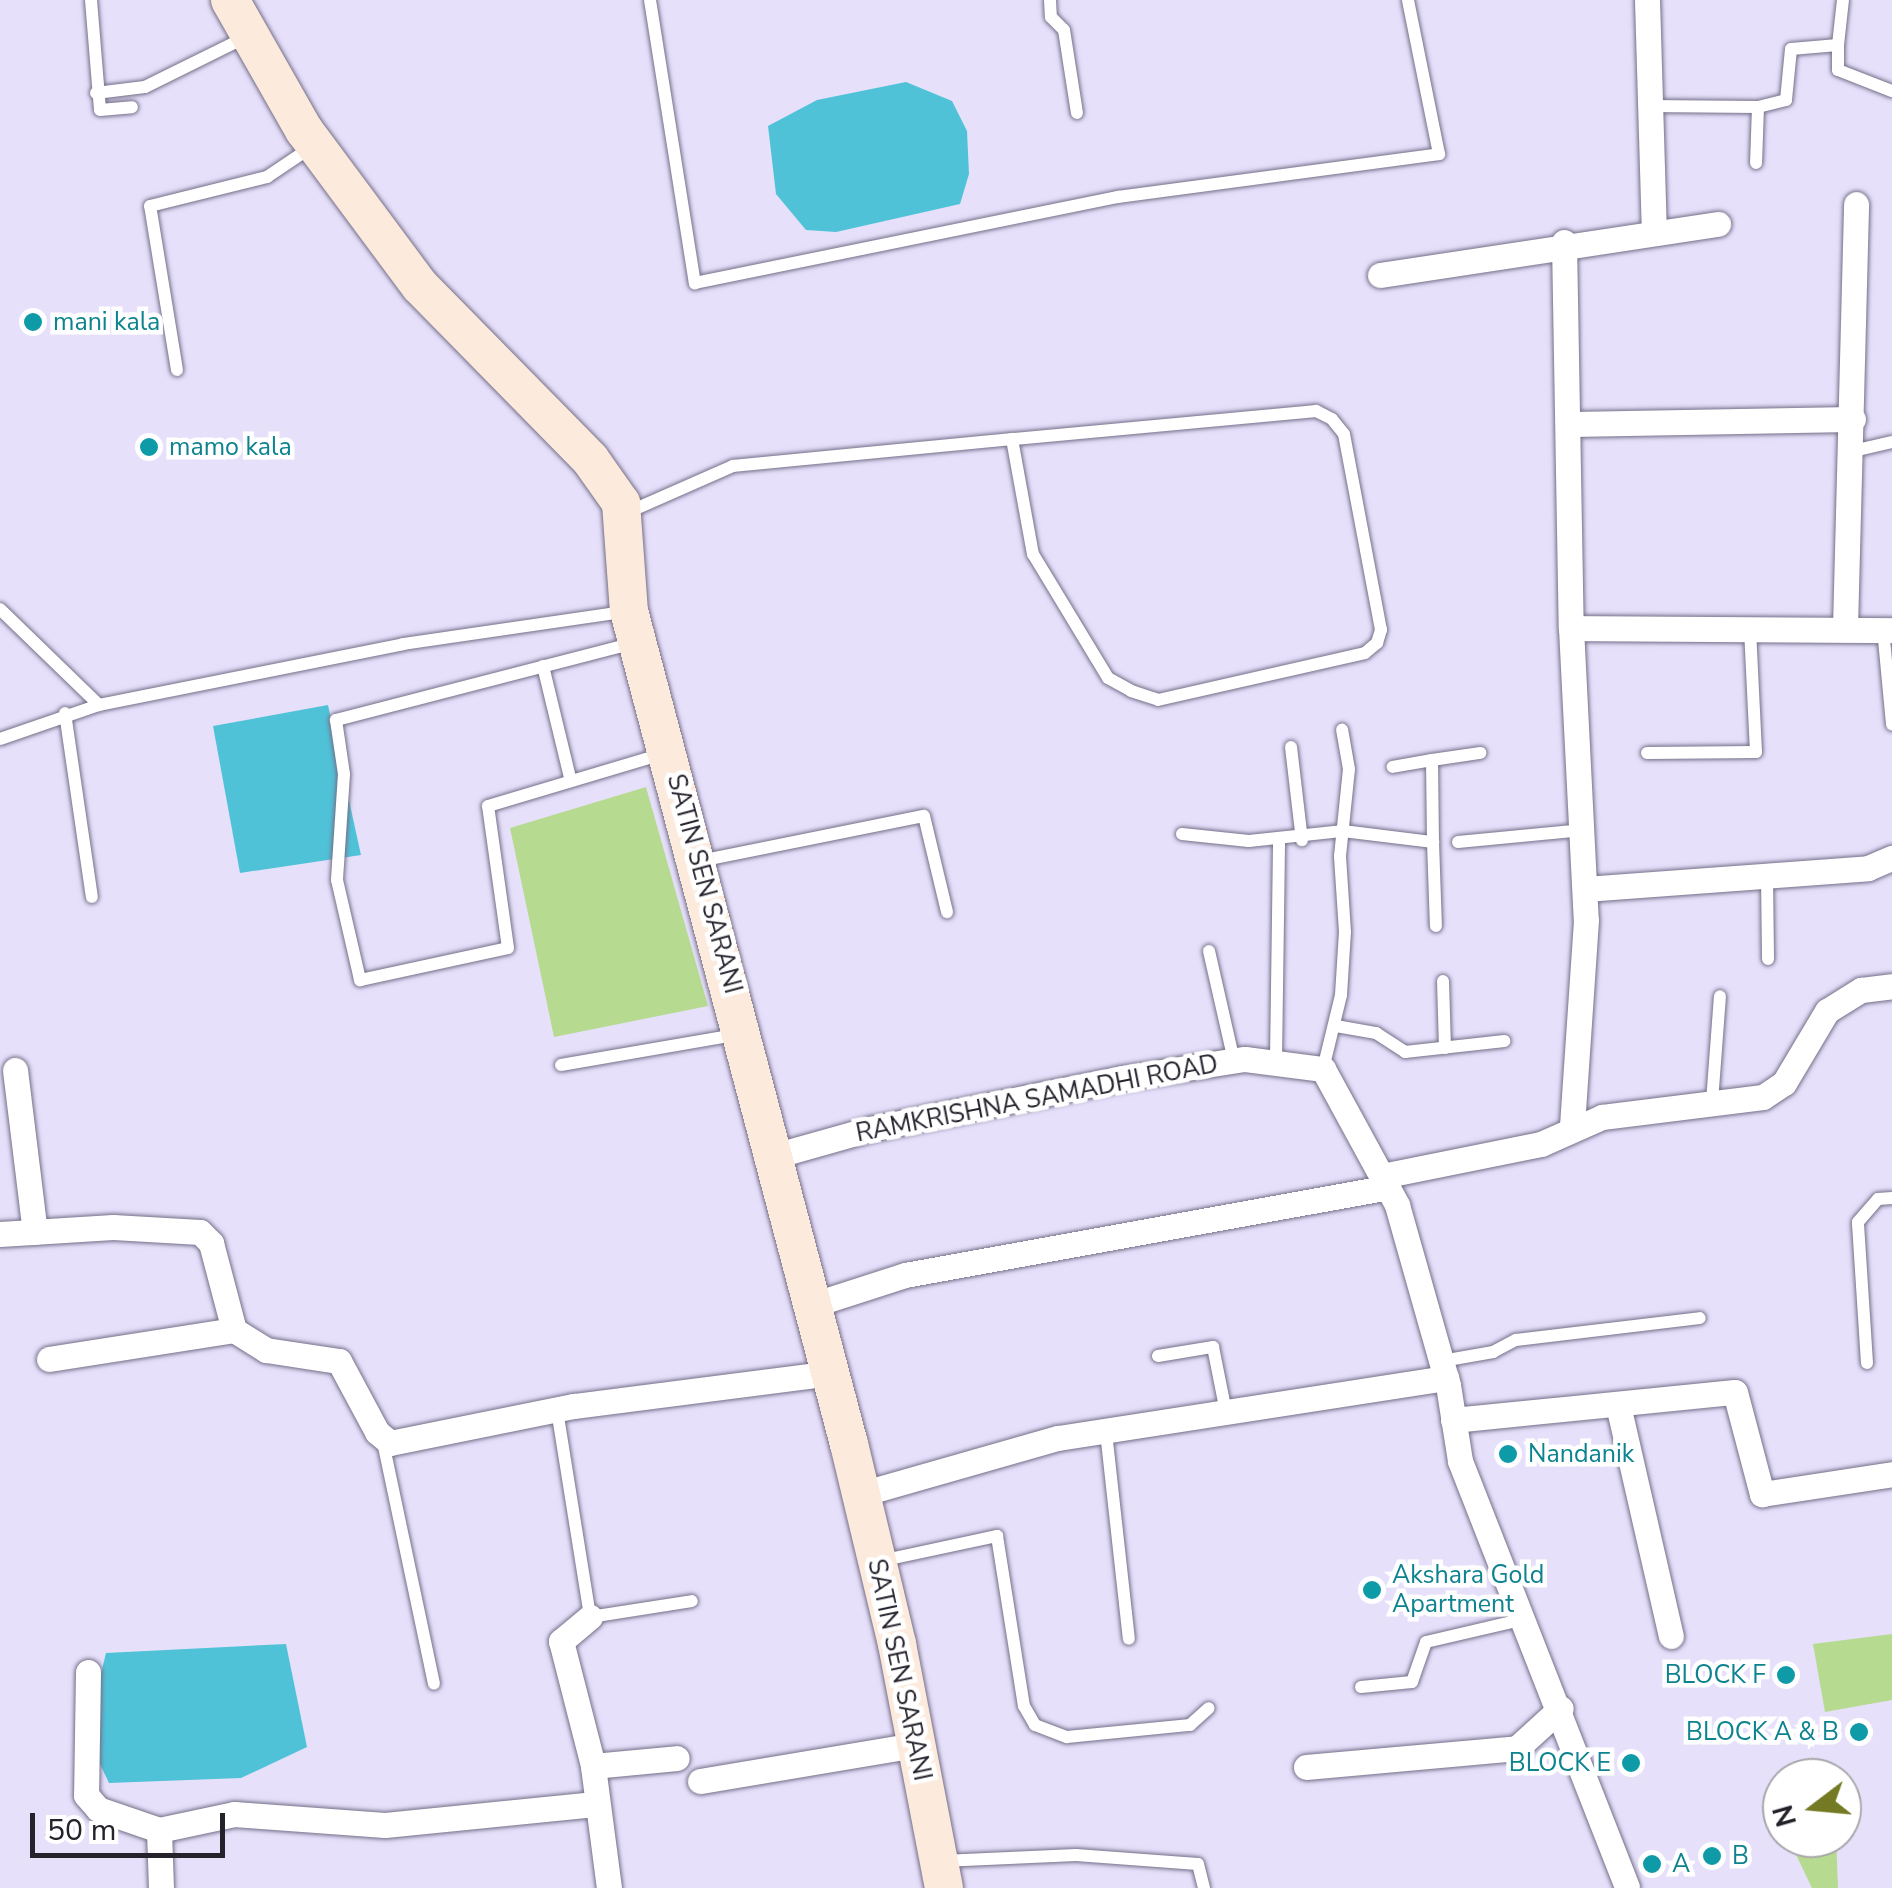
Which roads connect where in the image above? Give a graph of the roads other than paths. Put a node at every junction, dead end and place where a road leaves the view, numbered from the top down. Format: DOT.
graph roads {
  1 [pos="91,0"];
  2 [pos="230,0"];
  3 [pos="650,0"];
  4 [pos="1050,0"];
  5 [pos="1408,0"];
  6 [pos="1647,0"];
  7 [pos="1843,0"];
  8 [pos="250,35"];
  9 [pos="1838,45"];
  10 [pos="1892,91"];
  11 [pos="96,93"];
  12 [pos="132,106"];
  13 [pos="1648,106"];
  14 [pos="1758,108"];
  15 [pos="1077,113"];
  16 [pos="315,145"];
  17 [pos="1756,163"];
  18 [pos="1856,204"];
  19 [pos="1718,224"];
  20 [pos="1654,232"];
  21 [pos="1564,242"];
  22 [pos="1380,275"];
  23 [pos="177,370"];
  24 [pos="1853,420"];
  25 [pos="1570,424"];
  26 [pos="1012,440"];
  27 [pos="1892,442"];
  28 [pos="1852,451"];
  29 [pos="624,514"];
  30 [pos="0,609"];
  31 [pos="1750,625"];
  32 [pos="634,626"];
  33 [pos="1571,628"];
  34 [pos="1846,628"];
  35 [pos="1888,629"];
  36 [pos="543,666"];
  37 [pos="99,705"];
  38 [pos="65,714"];
  39 [pos="1892,725"];
  40 [pos="1342,730"];
  41 [pos="0,740"];
  42 [pos="1291,746"];
  43 [pos="670,752"];
  44 [pos="1480,752"];
  45 [pos="1647,754"];
  46 [pos="1432,760"];
  47 [pos="1392,766"];
  48 [pos="570,778"];
  49 [pos="1583,830"];
  50 [pos="1343,831"];
  51 [pos="1182,834"];
  52 [pos="1280,840"];
  53 [pos="1302,840"];
  54 [pos="1434,842"];
  55 [pos="1458,842"];
  56 [pos="1892,858"];
  57 [pos="698,861"];
  58 [pos="1768,876"];
  59 [pos="1584,890"];
  60 [pos="92,897"];
  61 [pos="946,912"];
  62 [pos="1436,926"];
  63 [pos="1208,951"];
  64 [pos="1768,959"];
  65 [pos="1443,981"];
  66 [pos="1892,986"];
  67 [pos="1720,996"];
  68 [pos="1336,1026"];
  69 [pos="744,1034"];
  70 [pos="1504,1041"];
  71 [pos="1445,1048"];
  72 [pos="1276,1060"];
  73 [pos="1234,1061"];
  74 [pos="560,1066"];
  75 [pos="1322,1069"];
  76 [pos="16,1070"];
  77 [pos="1712,1102"];
  78 [pos="1572,1127"];
  79 [pos="774,1156"];
  80 [pos="1385,1181"];
  81 [pos="1892,1198"];
  82 [pos="35,1232"];
  83 [pos="0,1234"];
  84 [pos="812,1305"];
  85 [pos="1700,1318"];
  86 [pos="234,1330"];
  87 [pos="1158,1356"];
  88 [pos="49,1360"];
  89 [pos="1867,1363"];
  90 [pos="1444,1369"];
  91 [pos="830,1373"];
  92 [pos="1618,1405"];
  93 [pos="557,1410"];
  94 [pos="1226,1413"];
  95 [pos="1454,1420"];
  96 [pos="1106,1432"];
  97 [pos="383,1440"];
  98 [pos="1892,1474"];
  99 [pos="861,1494"];
  100 [pos="876,1561"];
  101 [pos="692,1601"];
  102 [pos="590,1617"];
  103 [pos="1525,1620"];
  104 [pos="1670,1636"];
  105 [pos="1129,1638"];
  106 [pos="88,1672"];
  107 [pos="434,1684"];
  108 [pos="1361,1687"];
  109 [pos="1209,1708"];
  110 [pos="1561,1708"];
  111 [pos="914,1745"];
  112 [pos="676,1758"];
  113 [pos="592,1766"];
  114 [pos="1306,1767"];
  115 [pos="700,1782"];
  116 [pos="594,1804"];
  117 [pos="160,1830"];
  118 [pos="942,1874"];
  119 [pos="161,1888"];
  120 [pos="609,1888"];
  121 [pos="1204,1888"];
  122 [pos="1626,1888"];
  1 -- 11 [label="lane"];
  2 -- 8 [label="main road, SATIN SEN SARANI"];
  3 -- 5 [label="lane"];
  4 -- 15 [label="lane"];
  6 -- 13 [label="street"];
  7 -- 9 [label="lane"];
  8 -- 11 [label="lane"];
  8 -- 16 [label="main road, SATIN SEN SARANI"];
  9 -- 10 [label="lane"];
  9 -- 14 [label="lane"];
  11 -- 12 [label="lane"];
  13 -- 14 [label="lane"];
  13 -- 20 [label="street"];
  14 -- 17 [label="lane"];
  16 -- 23 [label="lane"];
  16 -- 29 [label="main road, SATIN SEN SARANI"];
  18 -- 24 [label="street"];
  19 -- 20 [label="street"];
  20 -- 21 [label="street"];
  21 -- 22 [label="street"];
  21 -- 25 [label="street"];
  24 -- 25 [label="street"];
  24 -- 28 [label="street"];
  25 -- 33 [label="street"];
  26 -- 26 [label="lane"];
  26 -- 29 [label="lane"];
  27 -- 28 [label="lane"];
  28 -- 34 [label="street"];
  29 -- 32 [label="main road, SATIN SEN SARANI"];
  30 -- 37 [label="lane"];
  31 -- 33 [label="street"];
  31 -- 34 [label="street"];
  31 -- 45 [label="lane"];
  32 -- 36 [label="lane"];
  32 -- 37 [label="lane"];
  32 -- 43 [label="main road, SATIN SEN SARANI"];
  33 -- 49 [label="street"];
  34 -- 35 [label="street"];
  35 -- 39 [label="lane"];
  36 -- 48 [label="lane"];
  36 -- 48 [label="lane"];
  37 -- 38 [label="lane"];
  38 -- 41 [label="lane"];
  38 -- 60 [label="lane"];
  40 -- 50 [label="lane"];
  42 -- 53 [label="lane"];
  43 -- 48 [label="lane"];
  43 -- 57 [label="main road, SATIN SEN SARANI"];
  44 -- 46 [label="lane"];
  46 -- 47 [label="lane"];
  46 -- 54 [label="lane"];
  49 -- 55 [label="lane"];
  49 -- 59 [label="street"];
  50 -- 53 [label="lane"];
  50 -- 54 [label="lane"];
  50 -- 68 [label="lane"];
  51 -- 52 [label="lane"];
  52 -- 53 [label="lane"];
  52 -- 72 [label="lane"];
  54 -- 62 [label="lane"];
  56 -- 58 [label="street"];
  57 -- 61 [label="lane"];
  57 -- 69 [label="main road, SATIN SEN SARANI"];
  58 -- 59 [label="street"];
  58 -- 64 [label="lane"];
  59 -- 78 [label="street"];
  63 -- 73 [label="lane"];
  65 -- 71 [label="lane"];
  66 -- 77 [label="street"];
  67 -- 77 [label="lane"];
  68 -- 71 [label="lane"];
  68 -- 75 [label="lane"];
  69 -- 74 [label="lane"];
  69 -- 79 [label="main road, SATIN SEN SARANI"];
  70 -- 71 [label="lane"];
  72 -- 73 [label="street, RAMKRISHNA SAMADHI ROAD"];
  72 -- 75 [label="street, RAMKRISHNA SAMADHI ROAD"];
  73 -- 79 [label="street, RAMKRISHNA SAMADHI ROAD"];
  75 -- 80 [label="street"];
  76 -- 82 [label="street"];
  77 -- 78 [label="street"];
  78 -- 80 [label="street"];
  79 -- 84 [label="main road, SATIN SEN SARANI"];
  80 -- 84 [label="street"];
  80 -- 90 [label="street"];
  81 -- 89 [label="lane"];
  82 -- 83 [label="street"];
  82 -- 86 [label="street"];
  84 -- 91 [label="main road, SATIN SEN SARANI"];
  85 -- 90 [label="lane"];
  86 -- 88 [label="street"];
  86 -- 97 [label="street"];
  87 -- 94 [label="lane"];
  90 -- 94 [label="street"];
  90 -- 95 [label="street"];
  91 -- 93 [label="street"];
  91 -- 99 [label="main road, SATIN SEN SARANI"];
  92 -- 95 [label="street"];
  92 -- 98 [label="street"];
  92 -- 104 [label="street"];
  93 -- 97 [label="street"];
  93 -- 102 [label="lane"];
  94 -- 96 [label="street"];
  95 -- 103 [label="street"];
  96 -- 99 [label="street"];
  96 -- 105 [label="lane"];
  97 -- 107 [label="lane"];
  99 -- 100 [label="main road, SATIN SEN SARANI"];
  100 -- 109 [label="lane"];
  100 -- 111 [label="main road, SATIN SEN SARANI"];
  101 -- 102 [label="lane"];
  102 -- 113 [label="street"];
  103 -- 108 [label="lane"];
  103 -- 110 [label="street"];
  106 -- 117 [label="street"];
  110 -- 114 [label="street"];
  110 -- 122 [label="street"];
  111 -- 115 [label="street"];
  111 -- 118 [label="main road, SATIN SEN SARANI"];
  112 -- 113 [label="street"];
  113 -- 116 [label="street"];
  116 -- 117 [label="street"];
  116 -- 120 [label="street"];
  117 -- 119 [label="street"];
  118 -- 121 [label="lane"];
}
